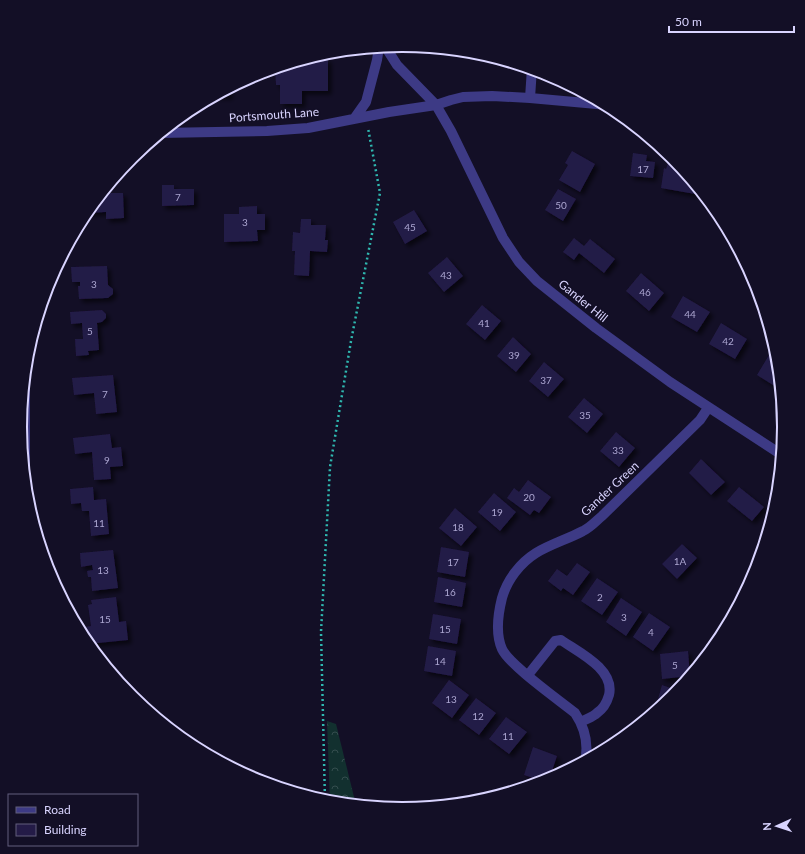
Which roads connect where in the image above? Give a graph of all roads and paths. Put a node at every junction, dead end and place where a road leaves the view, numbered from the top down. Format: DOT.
graph roads {
  1 [pos="378,52"];
  2 [pos="388,52"];
  3 [pos="532,74"];
  4 [pos="530,98"];
  5 [pos="593,104"];
  6 [pos="436,105"];
  7 [pos="366,116"];
  8 [pos="354,119"];
  9 [pos="169,133"];
  10 [pos="708,408"];
  11 [pos="777,452"];
  12 [pos="528,675"];
  13 [pos="581,722"];
  14 [pos="587,754"];
  15 [pos="326,794"];
  1 -- 8 [label="street"];
  2 -- 6 [label="street, Gander Hill"];
  3 -- 4 [label="street"];
  4 -- 5 [label="street, Portsmouth Lane"];
  4 -- 6 [label="street, Portsmouth Lane"];
  6 -- 7 [label="street, Portsmouth Lane"];
  6 -- 10 [label="street, Gander Hill"];
  7 -- 8 [label="street, Portsmouth Lane"];
  7 -- 15 [label="path"];
  8 -- 9 [label="street, Portsmouth Lane"];
  10 -- 11 [label="street, Gander Hill"];
  10 -- 12 [label="street, Gander Green"];
  12 -- 13 [label="street, Gander Green"];
  12 -- 13 [label="street"];
  13 -- 14 [label="street, Gander Green"];
}
